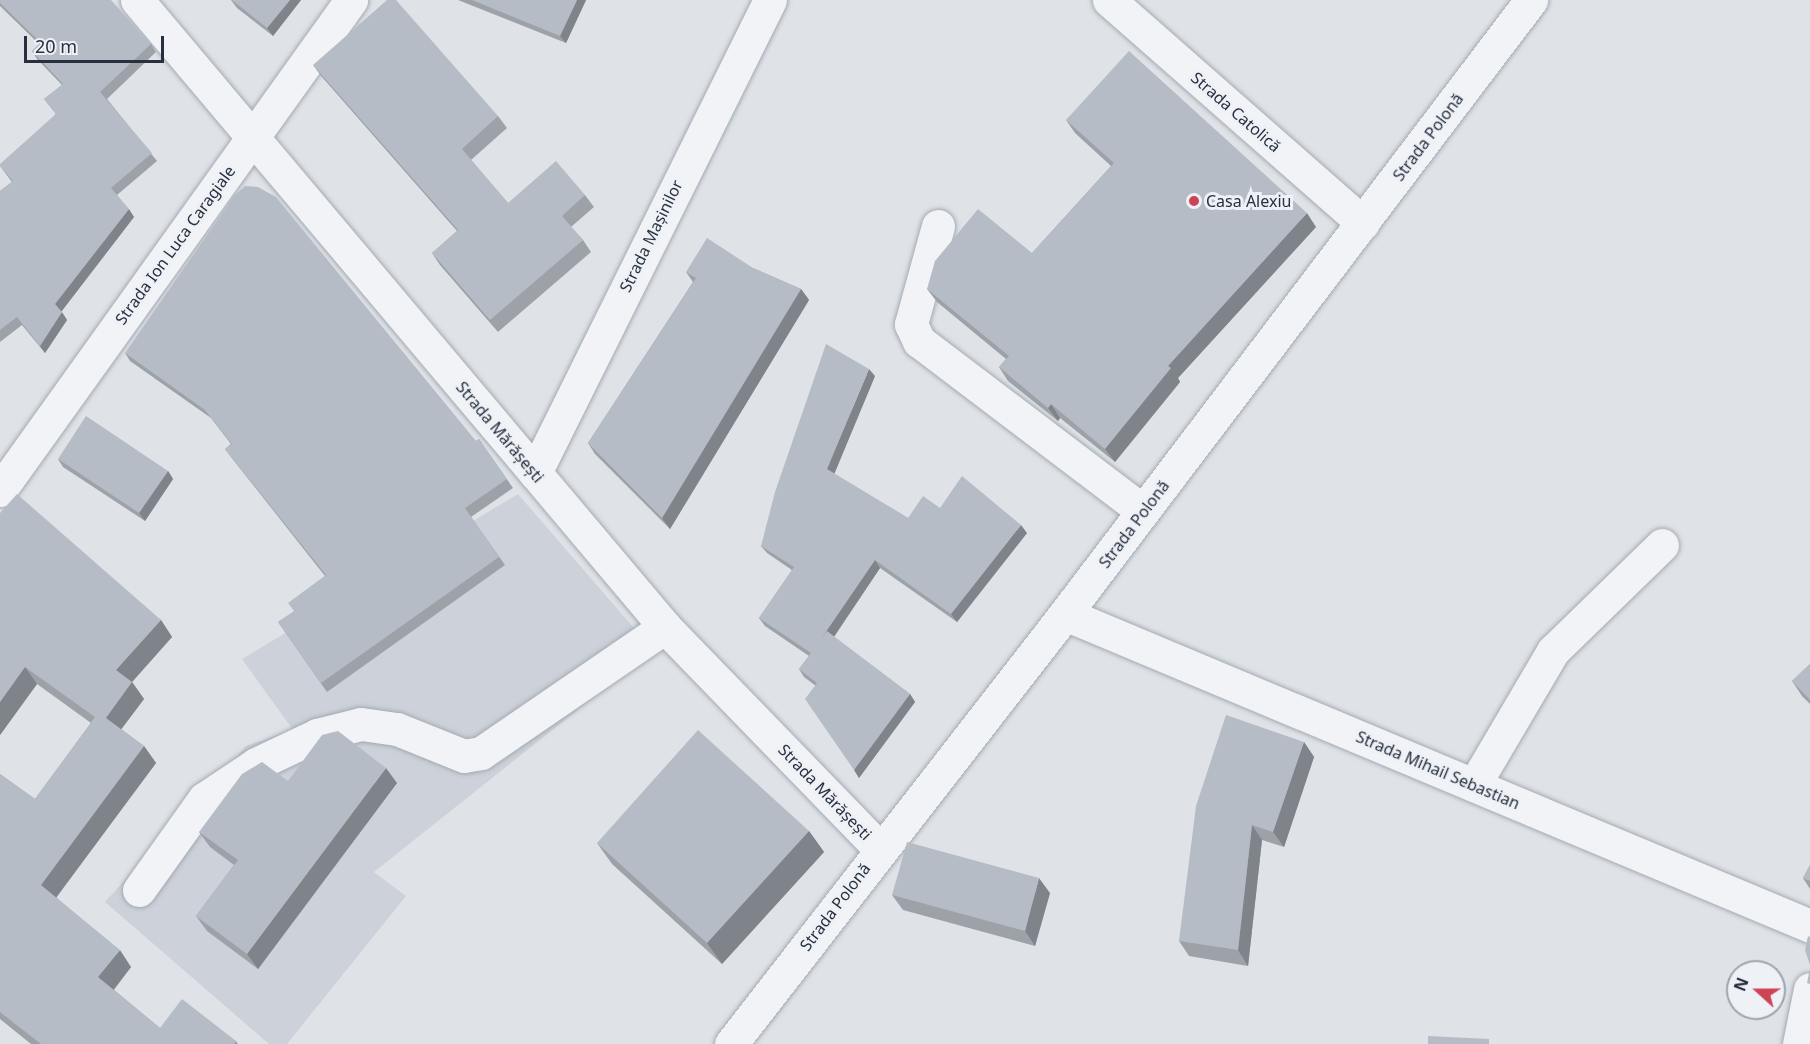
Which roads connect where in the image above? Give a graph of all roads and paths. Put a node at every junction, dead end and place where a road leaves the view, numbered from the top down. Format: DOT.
graph roads {
  1 [pos="137,0"];
  2 [pos="351,0"];
  3 [pos="770,0"];
  4 [pos="1109,0"];
  5 [pos="1531,0"];
  6 [pos="251,140"];
  7 [pos="1363,224"];
  8 [pos="938,226"];
  9 [pos="535,473"];
  10 [pos="0,490"];
  11 [pos="1143,511"];
  12 [pos="1662,545"];
  13 [pos="1065,614"];
  14 [pos="665,627"];
  15 [pos="1474,786"];
  16 [pos="880,849"];
  17 [pos="138,890"];
  18 [pos="1810,926"];
  19 [pos="1810,989"];
  20 [pos="731,1044"];
  21 [pos="1800,1044"];
  1 -- 6 [label="street, Strada Mărășești"];
  2 -- 6 [label="street, Strada Ion Luca Caragiale"];
  3 -- 9 [label="street, Strada Mașinilor"];
  4 -- 7 [label="street, Strada Catolică"];
  5 -- 7 [label="street, Strada Polonă"];
  6 -- 9 [label="street, Strada Mărășești"];
  6 -- 10 [label="street, Strada Ion Luca Caragiale"];
  7 -- 11 [label="street, Strada Polonă"];
  8 -- 11 [label="street"];
  9 -- 14 [label="street, Strada Mărășești"];
  11 -- 13 [label="street, Strada Polonă"];
  12 -- 15 [label="street"];
  13 -- 15 [label="street, Strada Mihail Sebastian"];
  13 -- 16 [label="street, Strada Polonă"];
  14 -- 16 [label="street, Strada Mărășești"];
  14 -- 17 [label="street"];
  15 -- 18 [label="street, Strada Mihail Sebastian"];
  16 -- 20 [label="street, Strada Polonă"];
  19 -- 21 [label="street"];
}
